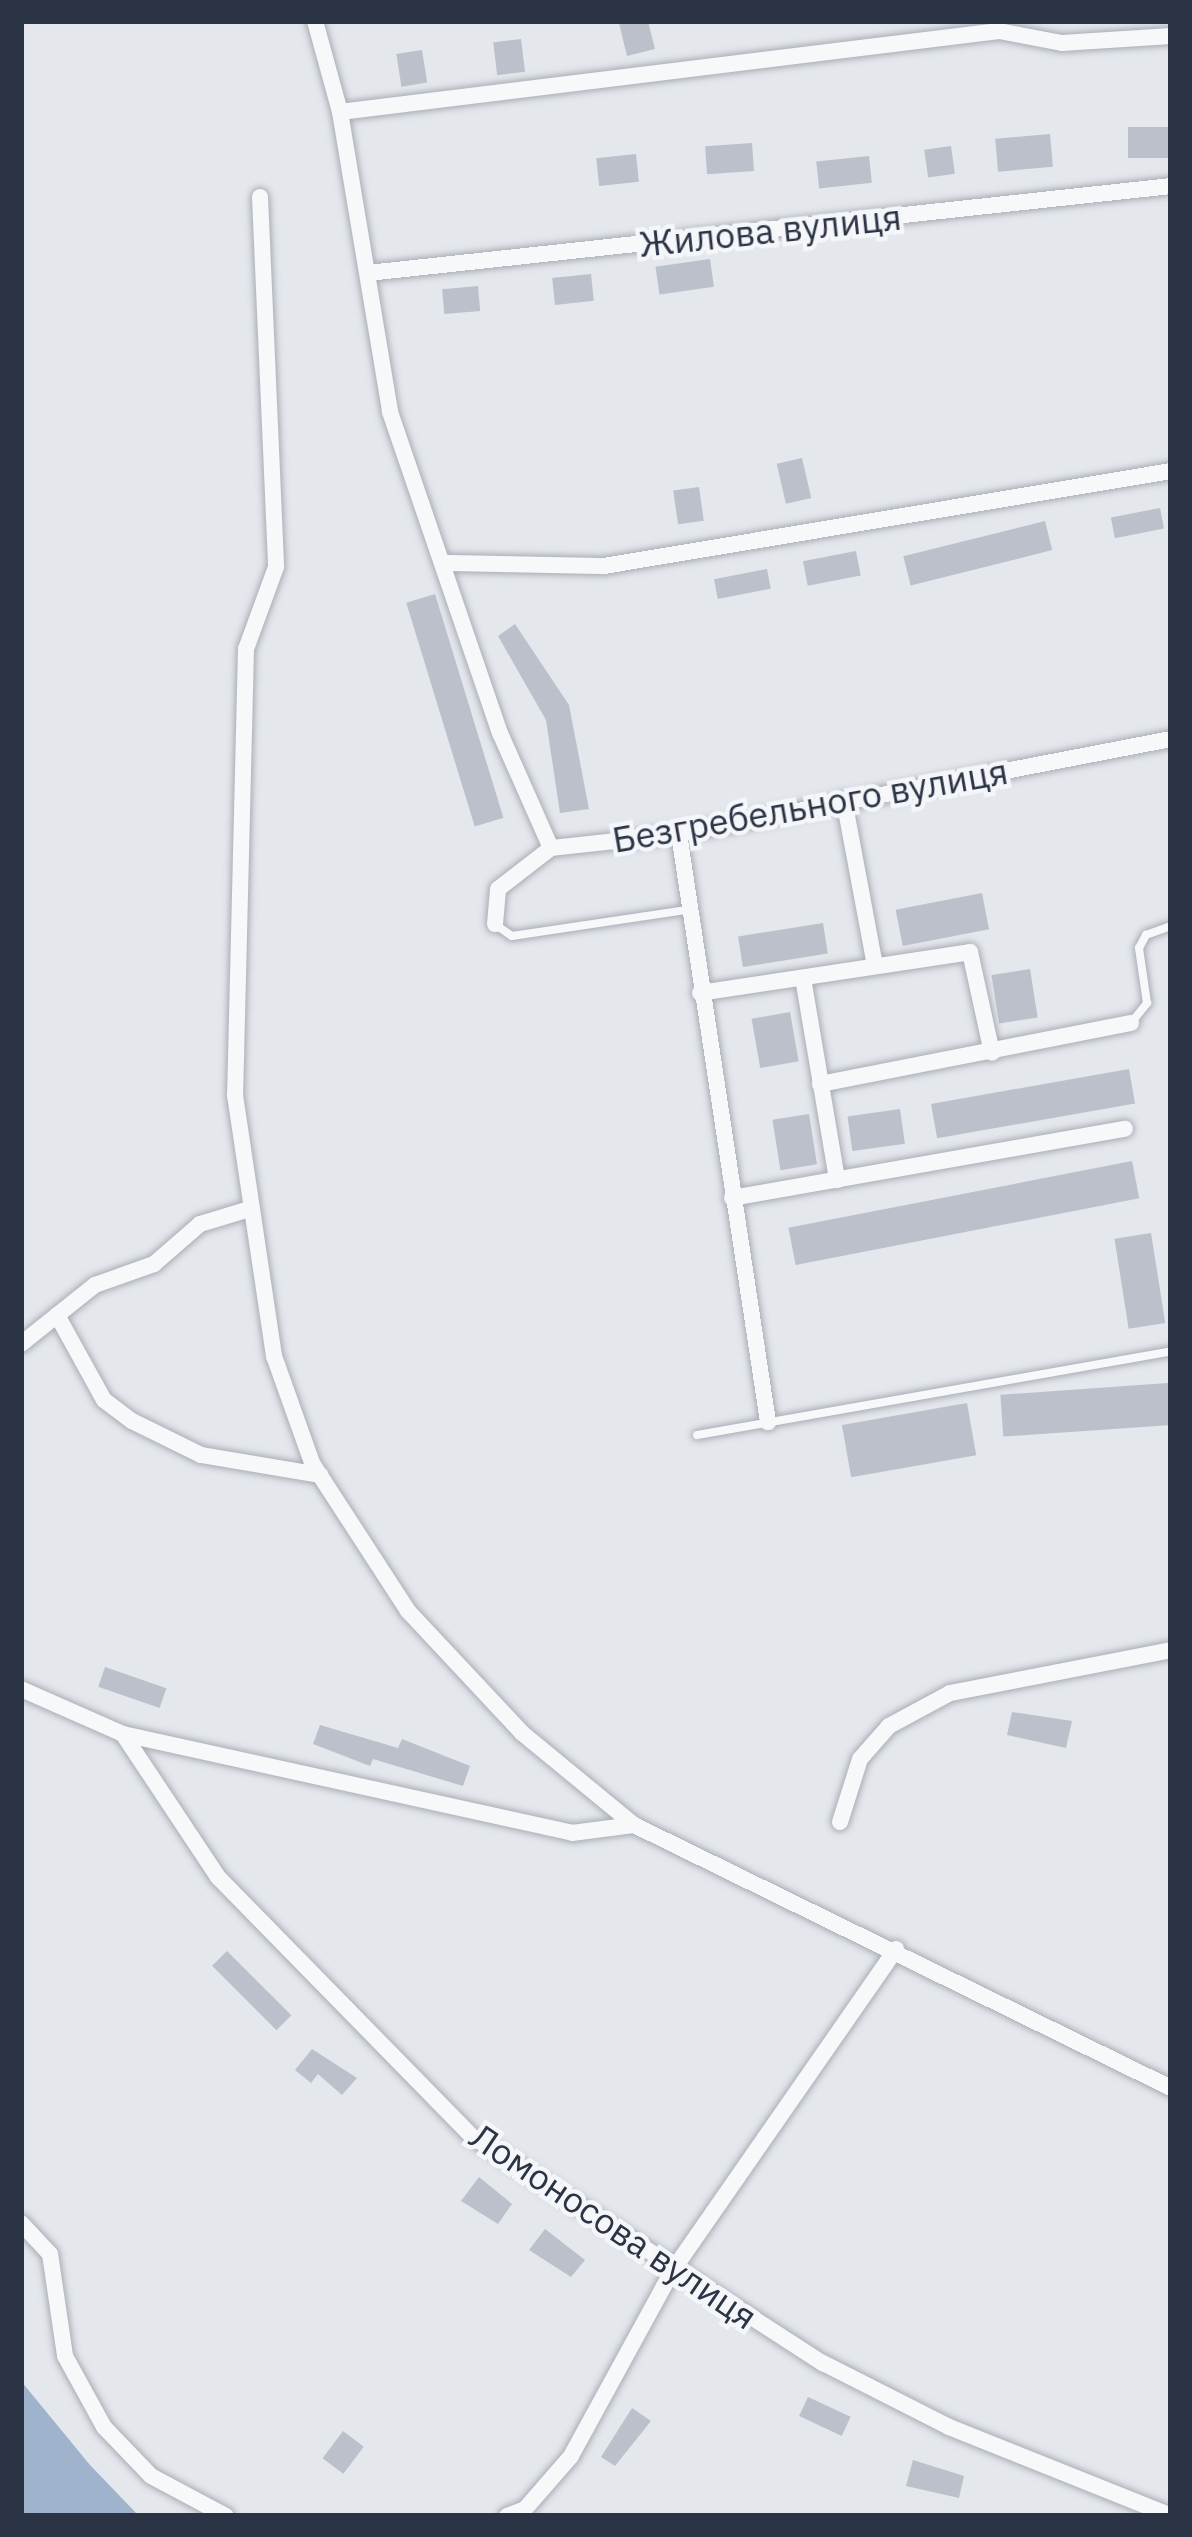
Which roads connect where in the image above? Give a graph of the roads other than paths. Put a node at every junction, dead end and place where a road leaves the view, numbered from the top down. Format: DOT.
graph roads {
  1 [pos="315,21"];
  2 [pos="1171,36"];
  3 [pos="340,112"];
  4 [pos="1171,186"];
  5 [pos="260,197"];
  6 [pos="368,273"];
  7 [pos="1171,471"];
  8 [pos="447,562"];
  9 [pos="1171,740"];
  10 [pos="844,800"];
  11 [pos="679,834"];
  12 [pos="551,848"];
  13 [pos="687,910"];
  14 [pos="495,924"];
  15 [pos="1171,926"];
  16 [pos="875,965"];
  17 [pos="803,978"];
  18 [pos="700,993"];
  19 [pos="1130,1023"];
  20 [pos="992,1053"];
  21 [pos="820,1084"];
  22 [pos="1125,1129"];
  23 [pos="837,1180"];
  24 [pos="732,1198"];
  25 [pos="246,1210"];
  26 [pos="58,1315"];
  27 [pos="21,1344"];
  28 [pos="1171,1351"];
  29 [pos="768,1422"];
  30 [pos="697,1435"];
  31 [pos="320,1474"];
  32 [pos="1171,1650"];
  33 [pos="21,1689"];
  34 [pos="123,1734"];
  35 [pos="840,1822"];
  36 [pos="634,1825"];
  37 [pos="896,1949"];
  38 [pos="1171,2088"];
  39 [pos="21,2224"];
  40 [pos="673,2270"];
  41 [pos="226,2516"];
  42 [pos="507,2516"];
  43 [pos="1171,2516"];
  1 -- 3 [label="street"];
  2 -- 3 [label="street"];
  3 -- 6 [label="street"];
  4 -- 6 [label="street, Жилова вулиця"];
  5 -- 25 [label="street"];
  6 -- 8 [label="street"];
  7 -- 8 [label="street"];
  8 -- 12 [label="street"];
  9 -- 10 [label="street, Безгребельного вулиця"];
  10 -- 11 [label="street, Безгребельного вулиця"];
  10 -- 16 [label="street"];
  11 -- 12 [label="street, Безгребельного вулиця"];
  11 -- 13 [label="street"];
  12 -- 14 [label="street"];
  13 -- 14 [label="lane"];
  13 -- 18 [label="street"];
  15 -- 19 [label="lane"];
  16 -- 17 [label="street"];
  16 -- 20 [label="street"];
  17 -- 18 [label="street"];
  17 -- 21 [label="street"];
  18 -- 24 [label="street"];
  19 -- 20 [label="street"];
  20 -- 21 [label="street"];
  21 -- 23 [label="street"];
  22 -- 23 [label="street"];
  23 -- 24 [label="street"];
  24 -- 29 [label="street"];
  25 -- 26 [label="street"];
  25 -- 31 [label="street"];
  26 -- 27 [label="street"];
  26 -- 31 [label="street"];
  28 -- 29 [label="lane"];
  29 -- 30 [label="lane"];
  31 -- 36 [label="street"];
  32 -- 35 [label="street"];
  33 -- 34 [label="street"];
  34 -- 36 [label="street"];
  34 -- 40 [label="street, Ломоносова вулиця"];
  36 -- 37 [label="street"];
  37 -- 38 [label="street"];
  37 -- 40 [label="street"];
  39 -- 41 [label="street"];
  40 -- 42 [label="street"];
  40 -- 43 [label="street, Ломоносова вулиця"];
}
